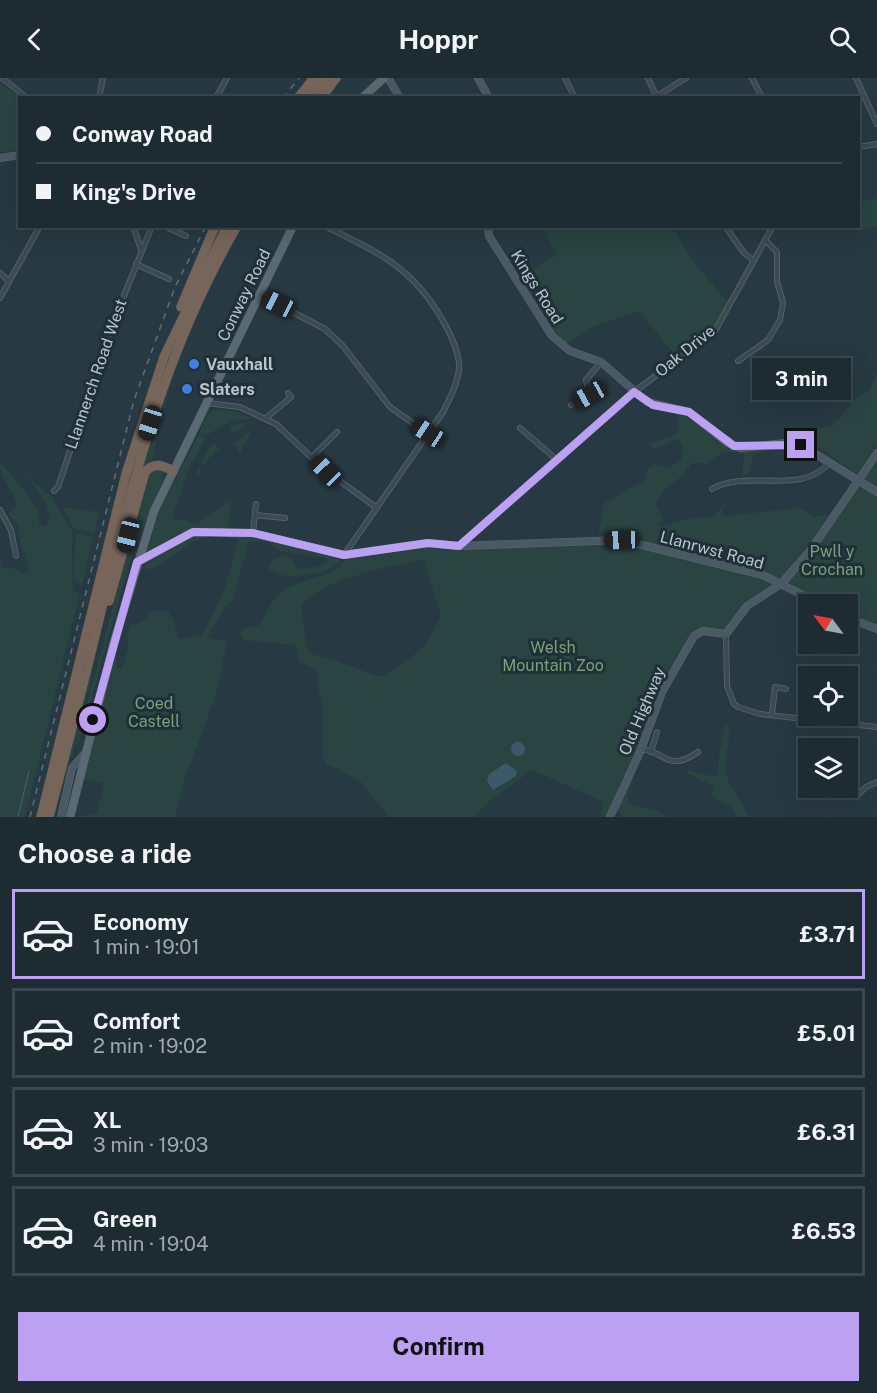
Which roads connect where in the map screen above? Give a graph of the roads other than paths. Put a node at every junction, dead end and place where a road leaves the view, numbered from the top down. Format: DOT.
graph roads {
  1 [pos="2,78"];
  2 [pos="103,78"];
  3 [pos="227,78"];
  4 [pos="314,78"];
  5 [pos="325,78"];
  6 [pos="336,78"];
  7 [pos="386,78"];
  8 [pos="478,78"];
  9 [pos="565,78"];
  10 [pos="648,78"];
  11 [pos="686,78"];
  12 [pos="753,78"];
  13 [pos="856,78"];
  14 [pos="24,96"];
  15 [pos="99,96"];
  16 [pos="217,96"];
  17 [pos="300,96"];
  18 [pos="311,96"];
  19 [pos="322,96"];
  20 [pos="364,96"];
  21 [pos="399,96"];
  22 [pos="488,96"];
  23 [pos="575,96"];
  24 [pos="656,96"];
  25 [pos="658,96"];
  26 [pos="761,96"];
  27 [pos="877,124"];
  28 [pos="877,144"];
  29 [pos="860,147"];
  30 [pos="18,155"];
  31 [pos="0,158"];
  32 [pos="39,228"];
  33 [pos="134,228"];
  34 [pos="149,228"];
  35 [pos="150,228"];
  36 [pos="168,228"];
  37 [pos="213,228"];
  38 [pos="226,228"];
  39 [pos="236,228"];
  40 [pos="292,228"];
  41 [pos="329,228"];
  42 [pos="488,228"];
  43 [pos="726,228"];
  44 [pos="772,228"];
  45 [pos="186,236"];
  46 [pos="138,237"];
  47 [pos="765,240"];
  48 [pos="139,256"];
  49 [pos="753,260"];
  50 [pos="136,264"];
  51 [pos="0,273"];
  52 [pos="169,279"];
  53 [pos="9,281"];
  54 [pos="260,295"];
  55 [pos="0,298"];
  56 [pos="164,357"];
  57 [pos="601,362"];
  58 [pos="738,362"];
  59 [pos="634,392"];
  60 [pos="288,393"];
  61 [pos="207,403"];
  62 [pos="571,405"];
  63 [pos="266,418"];
  64 [pos="520,428"];
  65 [pos="337,432"];
  66 [pos="428,433"];
  67 [pos="877,453"];
  68 [pos="312,457"];
  69 [pos="557,460"];
  70 [pos="830,462"];
  71 [pos="173,471"];
  72 [pos="856,480"];
  73 [pos="722,483"];
  74 [pos="712,489"];
  75 [pos="54,491"];
  76 [pos="724,491"];
  77 [pos="877,492"];
  78 [pos="256,504"];
  79 [pos="376,508"];
  80 [pos="0,510"];
  81 [pos="255,514"];
  82 [pos="285,518"];
  83 [pos="253,533"];
  84 [pos="459,546"];
  85 [pos="344,555"];
  86 [pos="16,556"];
  87 [pos="137,562"];
  88 [pos="781,584"];
  89 [pos="800,594"];
  90 [pos="858,622"];
  91 [pos="877,629"];
  92 [pos="96,634"];
  93 [pos="726,634"];
  94 [pos="786,689"];
  95 [pos="772,714"];
  96 [pos="877,727"];
  97 [pos="657,732"];
  98 [pos="641,749"];
  99 [pos="651,752"];
  100 [pos="699,752"];
  101 [pos="84,754"];
  102 [pos="877,782"];
  103 [pos="858,795"];
  104 [pos="41,817"];
  105 [pos="49,817"];
  106 [pos="61,817"];
  107 [pos="70,817"];
  108 [pos="610,817"];
  1 -- 14 [label="street"];
  2 -- 15 [label="street"];
  3 -- 16 [label="street"];
  4 -- 17 [label="highway"];
  5 -- 18 [label="highway"];
  6 -- 19 [label="highway"];
  7 -- 20 [label="main road"];
  7 -- 21 [label="street"];
  8 -- 22 [label="street"];
  9 -- 23 [label="street"];
  10 -- 24 [label="street"];
  11 -- 25 [label="street"];
  12 -- 26 [label="street"];
  13 -- 27 [label="street"];
  28 -- 29 [label="street"];
  30 -- 31 [label="street"];
  32 -- 53 [label="street"];
  33 -- 46 [label="street"];
  34 -- 46 [label="street, Llannerch Road West"];
  35 -- 48 [label="street, Llannerch Road West"];
  36 -- 45 [label="street"];
  37 -- 56 [label="highway"];
  38 -- 56 [label="highway"];
  39 -- 92 [label="highway"];
  40 -- 54 [label="main road, Conway Road"];
  41 -- 66 [label="street"];
  42 -- 57 [label="street, Kings Road"];
  43 -- 49 [label="street"];
  44 -- 47 [label="street, Oak Drive"];
  46 -- 48 [label="street, Llannerch Road West"];
  47 -- 49 [label="street, Oak Drive"];
  47 -- 58 [label="street"];
  48 -- 50 [label="street, Llannerch Road West"];
  49 -- 59 [label="street, Oak Drive"];
  50 -- 52 [label="street"];
  50 -- 75 [label="street, Llannerch Road West"];
  51 -- 53 [label="street"];
  53 -- 55 [label="street"];
  54 -- 61 [label="main road, Conway Road"];
  54 -- 66 [label="street"];
  56 -- 104 [label="highway"];
  57 -- 59 [label="street, Kings Road"];
  57 -- 62 [label="street"];
  59 -- 69 [label="street, Oak Drive"];
  59 -- 70 [label="street, Kings Road"];
  60 -- 63 [label="street"];
  61 -- 63 [label="street"];
  61 -- 71 [label="main road, Conway Road"];
  63 -- 68 [label="street"];
  64 -- 69 [label="street"];
  65 -- 68 [label="street"];
  66 -- 79 [label="street"];
  67 -- 72 [label="street"];
  68 -- 79 [label="street"];
  69 -- 84 [label="street, Oak Drive"];
  70 -- 72 [label="street, Kings Road"];
  70 -- 73 [label="street"];
  71 -- 87 [label="main road, Conway Road"];
  71 -- 92 [label="highway"];
  72 -- 77 [label="street, Kings Road"];
  72 -- 88 [label="street"];
  73 -- 74 [label="street"];
  73 -- 76 [label="street"];
  78 -- 81 [label="street"];
  79 -- 85 [label="street"];
  80 -- 86 [label="street"];
  81 -- 82 [label="street"];
  81 -- 83 [label="street"];
  83 -- 85 [label="street, Llanrwst Road"];
  83 -- 87 [label="street, Llanrwst Road"];
  84 -- 85 [label="street, Llanrwst Road"];
  84 -- 88 [label="street, Llanrwst Road"];
  87 -- 101 [label="main road, Conway Road"];
  88 -- 89 [label="street, Llanrwst Road"];
  88 -- 93 [label="street"];
  90 -- 91 [label="street"];
  92 -- 105 [label="highway"];
  93 -- 95 [label="street"];
  93 -- 98 [label="street, Old Highway"];
  94 -- 95 [label="street"];
  95 -- 96 [label="street"];
  97 -- 99 [label="street"];
  98 -- 99 [label="street"];
  98 -- 108 [label="street, Old Highway"];
  99 -- 100 [label="street"];
  101 -- 106 [label="street"];
  101 -- 107 [label="main road, Conway Road"];
  102 -- 103 [label="street"];
}
